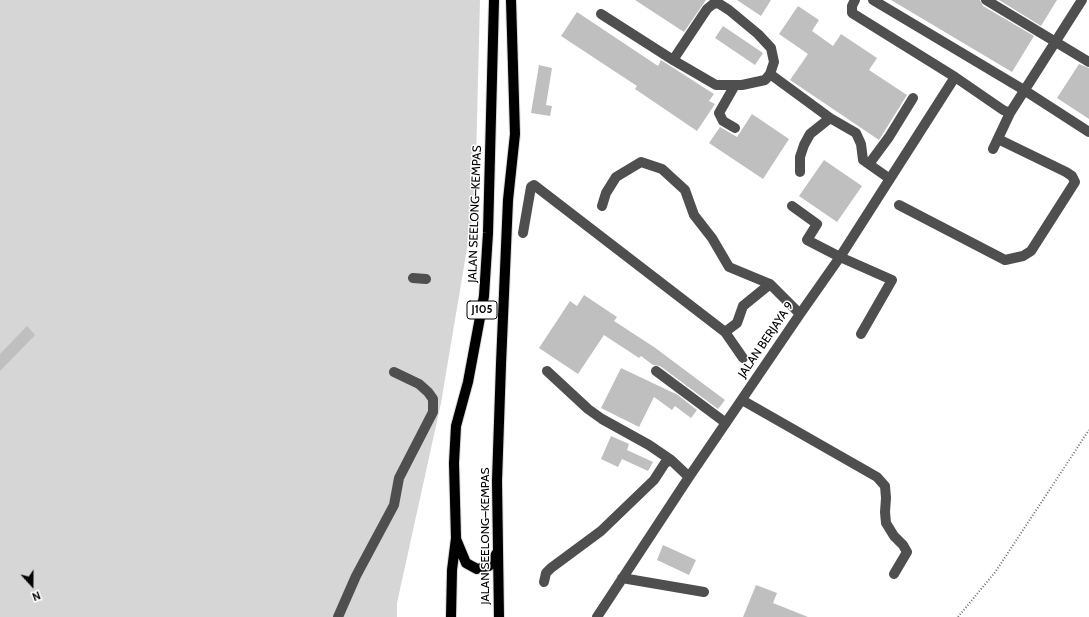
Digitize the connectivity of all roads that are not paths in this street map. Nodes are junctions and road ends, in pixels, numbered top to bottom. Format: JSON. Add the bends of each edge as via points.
{"nodes":[{"id":1,"x":494,"y":0,"type":"edge"},
{"id":2,"x":511,"y":0,"type":"edge"},
{"id":3,"x":855,"y":0,"type":"edge"},
{"id":4,"x":873,"y":0,"type":"edge"},
{"id":5,"x":986,"y":0,"type":"edge"},
{"id":6,"x":1082,"y":0,"type":"edge"},
{"id":7,"x":601,"y":14,"type":"dead end"},
{"id":8,"x":1056,"y":41,"type":"junction"},
{"id":9,"x":673,"y":60,"type":"junction"},
{"id":10,"x":1089,"y":62,"type":"edge"},
{"id":11,"x":770,"y":74,"type":"junction"},
{"id":12,"x":955,"y":77,"type":"junction"},
{"id":13,"x":735,"y":85,"type":"junction"},
{"id":14,"x":1024,"y":90,"type":"junction"},
{"id":15,"x":914,"y":98,"type":"dead end"},
{"id":16,"x":1010,"y":112,"type":"junction"},
{"id":17,"x":830,"y":118,"type":"junction"},
{"id":18,"x":736,"y":128,"type":"dead end"},
{"id":19,"x":1089,"y":132,"type":"edge"},
{"id":20,"x":998,"y":139,"type":"junction"},
{"id":21,"x":993,"y":149,"type":"dead end"},
{"id":22,"x":869,"y":164,"type":"junction"},
{"id":23,"x":800,"y":172,"type":"dead end"},
{"id":24,"x":890,"y":179,"type":"junction"},
{"id":25,"x":899,"y":205,"type":"dead end"},
{"id":26,"x":602,"y":206,"type":"dead end"},
{"id":27,"x":792,"y":206,"type":"dead end"},
{"id":28,"x":523,"y":233,"type":"dead end"},
{"id":29,"x":840,"y":257,"type":"junction"},
{"id":30,"x":413,"y":278,"type":"dead end"},
{"id":31,"x":426,"y":279,"type":"dead end"},
{"id":32,"x":770,"y":284,"type":"junction"},
{"id":33,"x":800,"y":314,"type":"junction"},
{"id":34,"x":725,"y":332,"type":"junction"},
{"id":35,"x":861,"y":334,"type":"dead end"},
{"id":36,"x":743,"y":358,"type":"dead end"},
{"id":37,"x":547,"y":371,"type":"dead end"},
{"id":38,"x":656,"y":371,"type":"dead end"},
{"id":39,"x":394,"y":372,"type":"dead end"},
{"id":40,"x":742,"y":400,"type":"junction"},
{"id":41,"x":726,"y":423,"type":"junction"},
{"id":42,"x":671,"y":460,"type":"junction"},
{"id":43,"x":689,"y":477,"type":"junction"},
{"id":44,"x":456,"y":538,"type":"junction"},
{"id":45,"x":498,"y":552,"type":"junction"},
{"id":46,"x":894,"y":574,"type":"dead end"},
{"id":47,"x":622,"y":578,"type":"junction"},
{"id":48,"x":544,"y":582,"type":"dead end"},
{"id":49,"x":704,"y":592,"type":"dead end"},
{"id":50,"x":338,"y":617,"type":"edge"},
{"id":51,"x":451,"y":617,"type":"edge"},
{"id":52,"x":499,"y":617,"type":"edge"},
{"id":53,"x":597,"y":617,"type":"edge"}],
"edges":[{"from":1,"to":44,"type":"main road","name":"JALAN SEELONG–KEMPAS","number":"J105","via":[[484,296],[468,382],[456,426]]},
{"from":2,"to":45,"type":"main road","name":"JALAN SEELONG–KEMPAS","number":"J105","via":[[515,134],[508,200],[501,364]]},
{"from":3,"to":12,"type":"street","via":[[852,13]]},
{"from":4,"to":14,"type":"street"},
{"from":5,"to":8,"type":"street"},
{"from":6,"to":8,"type":"street"},
{"from":7,"to":9,"type":"street"},
{"from":8,"to":10,"type":"street"},
{"from":8,"to":14,"type":"street"},
{"from":9,"to":11,"type":"street","via":[[707,9],[718,3],[758,34],[771,48],[774,62]]},
{"from":9,"to":13,"type":"street","via":[[716,84]]},
{"from":11,"to":13,"type":"street","via":[[765,80]]},
{"from":11,"to":17,"type":"street"},
{"from":12,"to":16,"type":"street","via":[[1003,110]]},
{"from":12,"to":24,"type":"street","name":"JALAN BERJAYA 9"},
{"from":13,"to":18,"type":"street","via":[[719,113],[723,121]]},
{"from":14,"to":16,"type":"street"},
{"from":14,"to":19,"type":"street"},
{"from":15,"to":22,"type":"street"},
{"from":16,"to":20,"type":"street"},
{"from":17,"to":22,"type":"street","via":[[856,134],[861,144],[863,160]]},
{"from":17,"to":23,"type":"street","via":[[810,134],[800,157]]},
{"from":20,"to":21,"type":"street"},
{"from":20,"to":25,"type":"street","via":[[1066,172],[1075,182],[1031,251],[1024,256],[1005,260]]},
{"from":22,"to":24,"type":"street"},
{"from":24,"to":29,"type":"street","name":"JALAN BERJAYA 9"},
{"from":26,"to":32,"type":"street","via":[[606,193],[616,177],[641,162],[662,168],[685,190],[694,216],[712,238],[729,267]]},
{"from":27,"to":29,"type":"street","via":[[817,224],[807,240]]},
{"from":28,"to":34,"type":"street","via":[[531,188],[534,185]]},
{"from":29,"to":33,"type":"street","name":"JALAN BERJAYA 9"},
{"from":29,"to":35,"type":"street","via":[[892,280]]},
{"from":30,"to":31,"type":"street"},
{"from":32,"to":33,"type":"street"},
{"from":32,"to":34,"type":"street","via":[[743,306],[737,323]]},
{"from":33,"to":40,"type":"street","name":"JALAN BERJAYA 9"},
{"from":34,"to":36,"type":"street"},
{"from":37,"to":42,"type":"street","via":[[597,416]]},
{"from":38,"to":41,"type":"street"},
{"from":39,"to":50,"type":"street","via":[[428,392],[433,399],[434,412],[399,478],[394,506],[356,576]]},
{"from":40,"to":41,"type":"street","name":"JALAN BERJAYA 9"},
{"from":40,"to":46,"type":"street","via":[[881,481],[885,486],[886,523],[907,552]]},
{"from":41,"to":43,"type":"street","name":"JALAN BERJAYA 9"},
{"from":42,"to":43,"type":"street"},
{"from":42,"to":48,"type":"street","via":[[665,463],[654,480],[601,532],[550,568]]},
{"from":43,"to":47,"type":"street","name":"JALAN BERJAYA 9"},
{"from":44,"to":45,"type":"main road","via":[[466,563],[477,569],[489,566]]},
{"from":44,"to":51,"type":"main road","name":"JALAN SEELONG–KEMPAS","number":"J105"},
{"from":45,"to":52,"type":"main road","name":"JALAN SEELONG–KEMPAS","number":"J105"},
{"from":47,"to":49,"type":"street"},
{"from":47,"to":53,"type":"street","name":"JALAN BERJAYA 9"}]}
